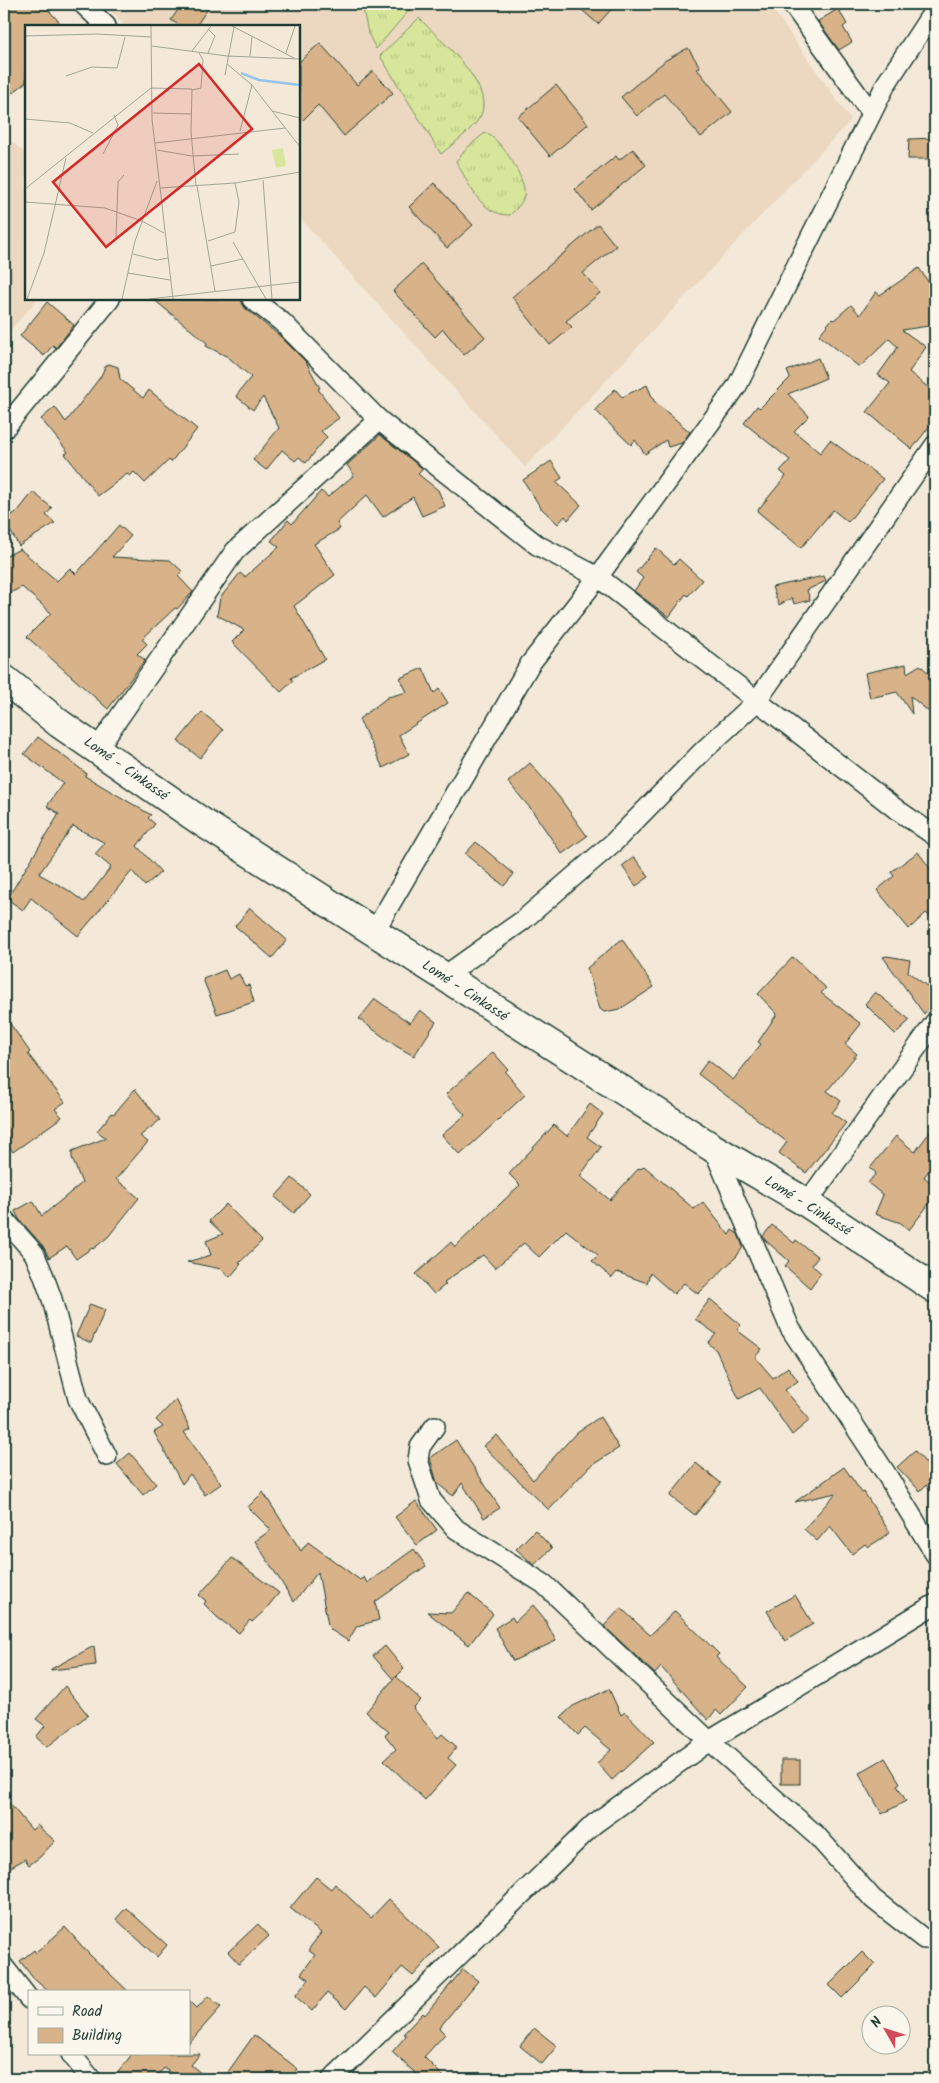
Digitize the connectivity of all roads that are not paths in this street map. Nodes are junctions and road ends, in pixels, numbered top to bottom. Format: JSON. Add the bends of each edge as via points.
{"nodes":[{"id":1,"x":84,"y":4,"type":"edge"},
{"id":2,"x":792,"y":4,"type":"edge"},
{"id":3,"x":935,"y":8,"type":"edge"},
{"id":4,"x":105,"y":25,"type":"edge"},
{"id":5,"x":871,"y":113,"type":"junction"},
{"id":6,"x":109,"y":300,"type":"edge"},
{"id":7,"x":253,"y":300,"type":"edge"},
{"id":8,"x":379,"y":420,"type":"junction"},
{"id":9,"x":4,"y":429,"type":"edge"},
{"id":10,"x":935,"y":445,"type":"edge"},
{"id":11,"x":598,"y":577,"type":"junction"},
{"id":12,"x":4,"y":679,"type":"edge"},
{"id":13,"x":756,"y":702,"type":"junction"},
{"id":14,"x":97,"y":749,"type":"junction"},
{"id":15,"x":935,"y":836,"type":"edge"},
{"id":16,"x":374,"y":932,"type":"junction"},
{"id":17,"x":443,"y":977,"type":"junction"},
{"id":18,"x":935,"y":1022,"type":"edge"},
{"id":19,"x":713,"y":1148,"type":"junction"},
{"id":20,"x":807,"y":1203,"type":"junction"},
{"id":21,"x":4,"y":1219,"type":"edge"},
{"id":22,"x":935,"y":1289,"type":"edge"},
{"id":23,"x":435,"y":1426,"type":"dead end"},
{"id":24,"x":107,"y":1456,"type":"dead end"},
{"id":25,"x":935,"y":1554,"type":"edge"},
{"id":26,"x":935,"y":1604,"type":"edge"},
{"id":27,"x":709,"y":1741,"type":"junction"},
{"id":28,"x":924,"y":1939,"type":"dead end"},
{"id":29,"x":4,"y":1967,"type":"edge"},
{"id":30,"x":28,"y":1998,"type":"edge"},
{"id":31,"x":74,"y":2056,"type":"edge"},
{"id":32,"x":91,"y":2079,"type":"edge"},
{"id":33,"x":332,"y":2079,"type":"edge"}],
"edges":[{"from":1,"to":4,"type":"street"},
{"from":2,"to":5,"type":"street"},
{"from":3,"to":5,"type":"street"},
{"from":5,"to":11,"type":"street","via":[[737,386]]},
{"from":6,"to":9,"type":"street"},
{"from":7,"to":8,"type":"street","via":[[282,322]]},
{"from":8,"to":11,"type":"street","via":[[537,545]]},
{"from":8,"to":14,"type":"street","via":[[235,551]]},
{"from":10,"to":13,"type":"street"},
{"from":11,"to":13,"type":"street"},
{"from":11,"to":16,"type":"street","via":[[530,664]]},
{"from":12,"to":14,"type":"highway","name":"Lomé - Cinkassé"},
{"from":13,"to":15,"type":"street"},
{"from":13,"to":17,"type":"street","via":[[614,842],[522,921]]},
{"from":14,"to":16,"type":"highway","name":"Lomé - Cinkassé","via":[[202,822]]},
{"from":16,"to":17,"type":"highway","name":"Lomé - Cinkassé"},
{"from":17,"to":19,"type":"highway","name":"Lomé - Cinkassé"},
{"from":18,"to":20,"type":"street"},
{"from":19,"to":20,"type":"highway","name":"Lomé - Cinkassé"},
{"from":19,"to":25,"type":"street","via":[[790,1328]]},
{"from":20,"to":22,"type":"highway","name":"Lomé - Cinkassé"},
{"from":21,"to":24,"type":"street","via":[[34,1253],[52,1299],[78,1399]]},
{"from":23,"to":27,"type":"street","via":[[420,1447],[418,1460],[431,1500],[456,1528],[544,1584]]},
{"from":26,"to":27,"type":"street"},
{"from":27,"to":28,"type":"street","via":[[817,1836],[874,1899]]},
{"from":27,"to":33,"type":"street","via":[[594,1824]]},
{"from":29,"to":30,"type":"street"},
{"from":31,"to":32,"type":"street"}]}
